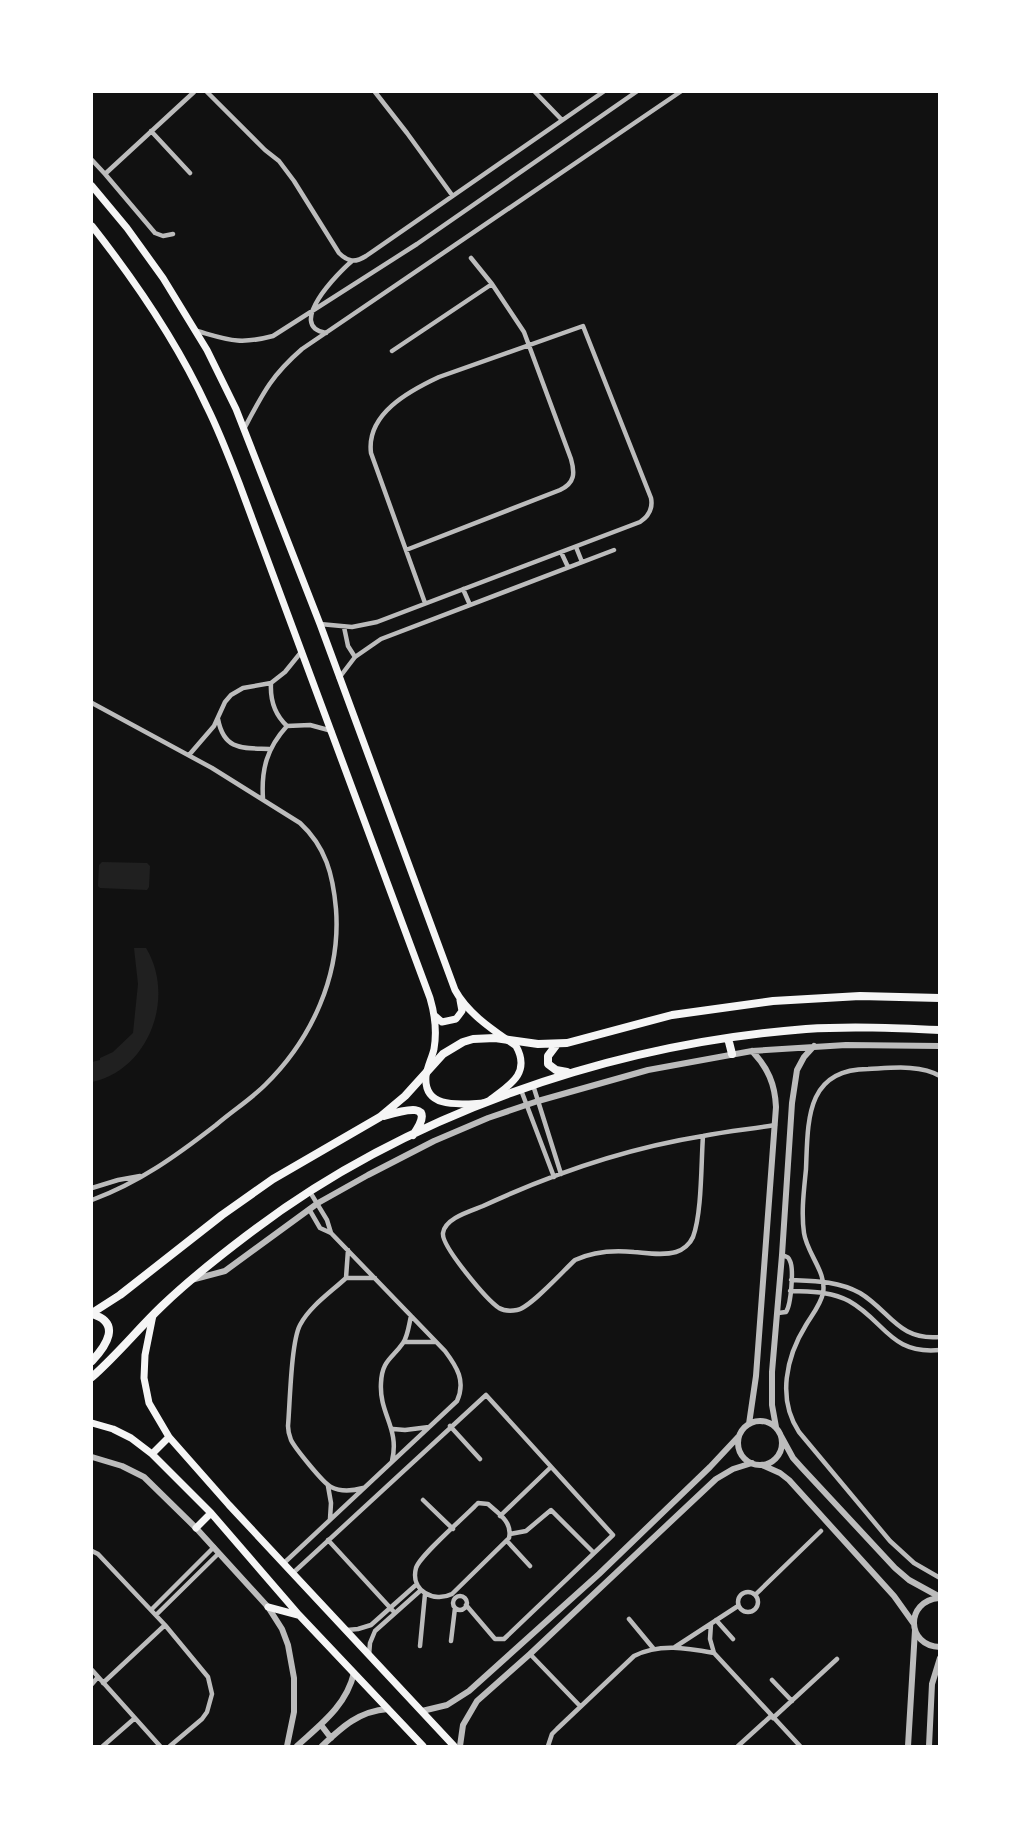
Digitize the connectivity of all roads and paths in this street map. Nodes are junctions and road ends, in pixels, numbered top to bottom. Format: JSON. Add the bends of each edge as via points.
{"nodes":[{"id":1,"x":194,"y":92,"type":"edge"},
{"id":2,"x":207,"y":92,"type":"edge"},
{"id":3,"x":375,"y":92,"type":"edge"},
{"id":4,"x":535,"y":92,"type":"edge"},
{"id":5,"x":603,"y":92,"type":"edge"},
{"id":6,"x":636,"y":92,"type":"edge"},
{"id":7,"x":680,"y":92,"type":"edge"},
{"id":8,"x":562,"y":120,"type":"junction"},
{"id":9,"x":151,"y":131,"type":"junction"},
{"id":10,"x":92,"y":160,"type":"edge"},
{"id":11,"x":190,"y":173,"type":"dead end"},
{"id":12,"x":105,"y":174,"type":"junction"},
{"id":13,"x":92,"y":186,"type":"edge"},
{"id":14,"x":452,"y":195,"type":"junction"},
{"id":15,"x":92,"y":226,"type":"edge"},
{"id":16,"x":173,"y":234,"type":"dead end"},
{"id":17,"x":471,"y":258,"type":"dead end"},
{"id":18,"x":352,"y":261,"type":"junction"},
{"id":19,"x":492,"y":284,"type":"junction"},
{"id":20,"x":313,"y":311,"type":"junction"},
{"id":21,"x":196,"y":331,"type":"junction"},
{"id":22,"x":326,"y":333,"type":"junction"},
{"id":23,"x":529,"y":345,"type":"junction"},
{"id":24,"x":392,"y":351,"type":"dead end"},
{"id":25,"x":244,"y":429,"type":"junction"},
{"id":26,"x":576,"y":547,"type":"junction"},
{"id":27,"x":406,"y":550,"type":"junction"},
{"id":28,"x":614,"y":550,"type":"dead end"},
{"id":29,"x":561,"y":552,"type":"junction"},
{"id":30,"x":582,"y":562,"type":"junction"},
{"id":31,"x":568,"y":567,"type":"junction"},
{"id":32,"x":463,"y":589,"type":"junction"},
{"id":33,"x":425,"y":603,"type":"junction"},
{"id":34,"x":470,"y":605,"type":"junction"},
{"id":35,"x":320,"y":624,"type":"junction"},
{"id":36,"x":344,"y":627,"type":"junction"},
{"id":37,"x":302,"y":651,"type":"junction"},
{"id":38,"x":355,"y":657,"type":"junction"},
{"id":39,"x":339,"y":678,"type":"junction"},
{"id":40,"x":270,"y":683,"type":"junction"},
{"id":41,"x":92,"y":703,"type":"edge"},
{"id":42,"x":218,"y":719,"type":"junction"},
{"id":43,"x":287,"y":726,"type":"junction"},
{"id":44,"x":332,"y":731,"type":"junction"},
{"id":45,"x":269,"y":749,"type":"junction"},
{"id":46,"x":189,"y":755,"type":"junction"},
{"id":47,"x":263,"y":799,"type":"junction"},
{"id":48,"x":939,"y":998,"type":"edge"},
{"id":49,"x":460,"y":1000,"type":"junction"},
{"id":50,"x":435,"y":1016,"type":"junction"},
{"id":51,"x":939,"y":1030,"type":"edge"},
{"id":52,"x":728,"y":1038,"type":"junction"},
{"id":53,"x":506,"y":1040,"type":"junction"},
{"id":54,"x":557,"y":1044,"type":"junction"},
{"id":55,"x":814,"y":1046,"type":"junction"},
{"id":56,"x":939,"y":1046,"type":"edge"},
{"id":57,"x":752,"y":1051,"type":"junction"},
{"id":58,"x":732,"y":1054,"type":"junction"},
{"id":59,"x":427,"y":1070,"type":"junction"},
{"id":60,"x":570,"y":1072,"type":"junction"},
{"id":61,"x":939,"y":1076,"type":"edge"},
{"id":62,"x":533,"y":1085,"type":"junction"},
{"id":63,"x":521,"y":1089,"type":"junction"},
{"id":64,"x":537,"y":1101,"type":"junction"},
{"id":65,"x":486,"y":1102,"type":"junction"},
{"id":66,"x":527,"y":1105,"type":"junction"},
{"id":67,"x":380,"y":1117,"type":"junction"},
{"id":68,"x":543,"y":1120,"type":"junction"},
{"id":69,"x":534,"y":1124,"type":"junction"},
{"id":70,"x":775,"y":1125,"type":"junction"},
{"id":71,"x":412,"y":1136,"type":"junction"},
{"id":72,"x":702,"y":1136,"type":"junction"},
{"id":73,"x":561,"y":1174,"type":"junction"},
{"id":74,"x":146,"y":1175,"type":"junction"},
{"id":75,"x":554,"y":1177,"type":"junction"},
{"id":76,"x":92,"y":1188,"type":"edge"},
{"id":77,"x":310,"y":1192,"type":"junction"},
{"id":78,"x":92,"y":1200,"type":"edge"},
{"id":79,"x":318,"y":1203,"type":"junction"},
{"id":80,"x":309,"y":1209,"type":"junction"},
{"id":81,"x":332,"y":1233,"type":"junction"},
{"id":82,"x":348,"y":1250,"type":"junction"},
{"id":83,"x":782,"y":1254,"type":"junction"},
{"id":84,"x":346,"y":1278,"type":"junction"},
{"id":85,"x":375,"y":1278,"type":"junction"},
{"id":86,"x":191,"y":1280,"type":"junction"},
{"id":87,"x":791,"y":1280,"type":"junction"},
{"id":88,"x":823,"y":1282,"type":"junction"},
{"id":89,"x":790,"y":1291,"type":"junction"},
{"id":90,"x":823,"y":1292,"type":"junction"},
{"id":91,"x":92,"y":1313,"type":"edge"},
{"id":92,"x":778,"y":1313,"type":"junction"},
{"id":93,"x":153,"y":1314,"type":"junction"},
{"id":94,"x":411,"y":1316,"type":"junction"},
{"id":95,"x":939,"y":1337,"type":"edge"},
{"id":96,"x":404,"y":1342,"type":"junction"},
{"id":97,"x":436,"y":1342,"type":"junction"},
{"id":98,"x":939,"y":1350,"type":"edge"},
{"id":99,"x":92,"y":1361,"type":"edge"},
{"id":100,"x":92,"y":1377,"type":"edge"},
{"id":101,"x":92,"y":1423,"type":"edge"},
{"id":102,"x":749,"y":1424,"type":"junction"},
{"id":103,"x":430,"y":1426,"type":"junction"},
{"id":104,"x":450,"y":1426,"type":"junction"},
{"id":105,"x":776,"y":1428,"type":"junction"},
{"id":106,"x":393,"y":1429,"type":"junction"},
{"id":107,"x":739,"y":1436,"type":"junction"},
{"id":108,"x":781,"y":1436,"type":"junction"},
{"id":109,"x":169,"y":1437,"type":"junction"},
{"id":110,"x":152,"y":1454,"type":"junction"},
{"id":111,"x":92,"y":1457,"type":"edge"},
{"id":112,"x":480,"y":1458,"type":"dead end"},
{"id":113,"x":392,"y":1462,"type":"junction"},
{"id":114,"x":752,"y":1463,"type":"junction"},
{"id":115,"x":762,"y":1465,"type":"junction"},
{"id":116,"x":551,"y":1467,"type":"junction"},
{"id":117,"x":328,"y":1486,"type":"junction"},
{"id":118,"x":364,"y":1488,"type":"junction"},
{"id":119,"x":423,"y":1500,"type":"dead end"},
{"id":120,"x":211,"y":1513,"type":"junction"},
{"id":121,"x":500,"y":1516,"type":"junction"},
{"id":122,"x":330,"y":1520,"type":"junction"},
{"id":123,"x":196,"y":1528,"type":"junction"},
{"id":124,"x":453,"y":1529,"type":"junction"},
{"id":125,"x":821,"y":1530,"type":"dead end"},
{"id":126,"x":510,"y":1534,"type":"junction"},
{"id":127,"x":328,"y":1540,"type":"junction"},
{"id":128,"x":507,"y":1541,"type":"junction"},
{"id":129,"x":216,"y":1550,"type":"junction"},
{"id":130,"x":92,"y":1551,"type":"edge"},
{"id":131,"x":594,"y":1553,"type":"junction"},
{"id":132,"x":284,"y":1563,"type":"junction"},
{"id":133,"x":530,"y":1566,"type":"dead end"},
{"id":134,"x":293,"y":1573,"type":"junction"},
{"id":135,"x":939,"y":1578,"type":"edge"},
{"id":136,"x":417,"y":1584,"type":"junction"},
{"id":137,"x":423,"y":1592,"type":"junction"},
{"id":138,"x":755,"y":1595,"type":"junction"},
{"id":139,"x":453,"y":1596,"type":"junction"},
{"id":140,"x":939,"y":1598,"type":"edge"},
{"id":141,"x":466,"y":1605,"type":"junction"},
{"id":142,"x":738,"y":1606,"type":"junction"},
{"id":143,"x":268,"y":1607,"type":"junction"},
{"id":144,"x":390,"y":1608,"type":"junction"},
{"id":145,"x":455,"y":1608,"type":"junction"},
{"id":146,"x":151,"y":1610,"type":"junction"},
{"id":147,"x":395,"y":1613,"type":"junction"},
{"id":148,"x":156,"y":1615,"type":"junction"},
{"id":149,"x":299,"y":1615,"type":"junction"},
{"id":150,"x":629,"y":1619,"type":"dead end"},
{"id":151,"x":714,"y":1622,"type":"junction"},
{"id":152,"x":165,"y":1625,"type":"junction"},
{"id":153,"x":914,"y":1627,"type":"junction"},
{"id":154,"x":347,"y":1630,"type":"junction"},
{"id":155,"x":733,"y":1639,"type":"dead end"},
{"id":156,"x":451,"y":1641,"type":"dead end"},
{"id":157,"x":420,"y":1646,"type":"dead end"},
{"id":158,"x":939,"y":1647,"type":"edge"},
{"id":159,"x":653,"y":1648,"type":"junction"},
{"id":160,"x":674,"y":1648,"type":"junction"},
{"id":161,"x":714,"y":1653,"type":"junction"},
{"id":162,"x":369,"y":1654,"type":"junction"},
{"id":163,"x":530,"y":1654,"type":"junction"},
{"id":164,"x":939,"y":1658,"type":"edge"},
{"id":165,"x":837,"y":1659,"type":"dead end"},
{"id":166,"x":92,"y":1670,"type":"edge"},
{"id":167,"x":354,"y":1673,"type":"junction"},
{"id":168,"x":98,"y":1677,"type":"junction"},
{"id":169,"x":772,"y":1680,"type":"dead end"},
{"id":170,"x":104,"y":1683,"type":"junction"},
{"id":171,"x":92,"y":1684,"type":"edge"},
{"id":172,"x":792,"y":1701,"type":"junction"},
{"id":173,"x":580,"y":1706,"type":"junction"},
{"id":174,"x":388,"y":1709,"type":"junction"},
{"id":175,"x":422,"y":1711,"type":"junction"},
{"id":176,"x":772,"y":1717,"type":"junction"},
{"id":177,"x":135,"y":1718,"type":"junction"},
{"id":178,"x":321,"y":1725,"type":"junction"},
{"id":179,"x":331,"y":1738,"type":"junction"},
{"id":180,"x":103,"y":1746,"type":"edge"},
{"id":181,"x":160,"y":1746,"type":"edge"},
{"id":182,"x":170,"y":1746,"type":"edge"},
{"id":183,"x":287,"y":1746,"type":"edge"},
{"id":184,"x":297,"y":1746,"type":"edge"},
{"id":185,"x":322,"y":1746,"type":"edge"},
{"id":186,"x":423,"y":1746,"type":"edge"},
{"id":187,"x":454,"y":1746,"type":"edge"},
{"id":188,"x":460,"y":1746,"type":"edge"},
{"id":189,"x":548,"y":1746,"type":"edge"},
{"id":190,"x":738,"y":1746,"type":"edge"},
{"id":191,"x":800,"y":1746,"type":"edge"},
{"id":192,"x":908,"y":1746,"type":"edge"},
{"id":193,"x":929,"y":1746,"type":"edge"}],
"edges":[{"from":1,"to":9,"type":"street"},
{"from":2,"to":18,"type":"street","via":[[279,161],[339,253]]},
{"from":3,"to":14,"type":"street"},
{"from":4,"to":8,"type":"street"},
{"from":5,"to":8,"type":"street"},
{"from":6,"to":20,"type":"street"},
{"from":7,"to":22,"type":"street"},
{"from":8,"to":14,"type":"street"},
{"from":9,"to":11,"type":"street"},
{"from":9,"to":12,"type":"street"},
{"from":10,"to":12,"type":"street"},
{"from":12,"to":16,"type":"street","via":[[155,233]]},
{"from":13,"to":21,"type":"main road","via":[[145,252]]},
{"from":14,"to":18,"type":"street","via":[[366,256]]},
{"from":15,"to":37,"type":"main road","via":[[156,316],[207,406]]},
{"from":17,"to":19,"type":"street"},
{"from":18,"to":20,"type":"street","via":[[328,285]]},
{"from":19,"to":23,"type":"street"},
{"from":19,"to":24,"type":"street"},
{"from":20,"to":21,"type":"street","via":[[273,336],[255,341],[239,342]]},
{"from":20,"to":22,"type":"street","via":[[313,326]]},
{"from":21,"to":25,"type":"main road"},
{"from":22,"to":25,"type":"street","via":[[302,350],[267,385]]},
{"from":23,"to":26,"type":"street","via":[[583,326],[651,498],[652,507],[644,519]]},
{"from":23,"to":27,"type":"street","via":[[421,385],[379,419],[373,429],[371,453]]},
{"from":23,"to":27,"type":"street","via":[[571,459],[573,479],[560,490]]},
{"from":25,"to":35,"type":"main road"},
{"from":26,"to":29,"type":"street"},
{"from":26,"to":30,"type":"street"},
{"from":27,"to":33,"type":"street"},
{"from":28,"to":30,"type":"street"},
{"from":29,"to":31,"type":"street"},
{"from":29,"to":32,"type":"street"},
{"from":30,"to":31,"type":"street"},
{"from":31,"to":34,"type":"street"},
{"from":32,"to":33,"type":"street"},
{"from":32,"to":34,"type":"street"},
{"from":33,"to":36,"type":"street","via":[[369,624]]},
{"from":34,"to":38,"type":"street","via":[[381,639]]},
{"from":35,"to":36,"type":"street"},
{"from":35,"to":39,"type":"main road"},
{"from":36,"to":38,"type":"street"},
{"from":37,"to":40,"type":"street"},
{"from":37,"to":44,"type":"main road"},
{"from":38,"to":39,"type":"street"},
{"from":39,"to":49,"type":"main road"},
{"from":40,"to":42,"type":"street","via":[[243,688],[231,695]]},
{"from":40,"to":43,"type":"street","via":[[274,710]]},
{"from":41,"to":46,"type":"street"},
{"from":42,"to":45,"type":"street","via":[[231,744],[242,749]]},
{"from":42,"to":46,"type":"street"},
{"from":43,"to":44,"type":"street","via":[[310,725]]},
{"from":43,"to":45,"type":"street"},
{"from":44,"to":50,"type":"main road"},
{"from":45,"to":47,"type":"street","via":[[263,767]]},
{"from":46,"to":47,"type":"street"},
{"from":47,"to":74,"type":"street","via":[[310,832],[330,868],[336,931],[326,991],[297,1049],[275,1075],[187,1148]]},
{"from":48,"to":54,"type":"main road","via":[[832,997],[750,1004],[672,1015]]},
{"from":49,"to":50,"type":"main road","via":[[462,1011],[456,1019],[442,1022]]},
{"from":49,"to":53,"type":"main road"},
{"from":50,"to":59,"type":"main road","via":[[434,1049]]},
{"from":51,"to":52,"type":"main road","via":[[830,1028]]},
{"from":52,"to":58,"type":"main road"},
{"from":52,"to":60,"type":"main road"},
{"from":53,"to":54,"type":"main road"},
{"from":53,"to":59,"type":"main road","via":[[484,1038],[463,1042]]},
{"from":53,"to":65,"type":"main road","via":[[519,1052],[520,1072]]},
{"from":54,"to":60,"type":"main road","via":[[548,1056],[548,1064]]},
{"from":55,"to":56,"type":"street"},
{"from":55,"to":57,"type":"street"},
{"from":55,"to":83,"type":"street","via":[[799,1065],[795,1078]]},
{"from":57,"to":58,"type":"street"},
{"from":57,"to":70,"type":"street","via":[[772,1081]]},
{"from":58,"to":64,"type":"street","via":[[616,1077]]},
{"from":59,"to":65,"type":"main road","via":[[426,1083],[438,1100],[451,1104]]},
{"from":59,"to":67,"type":"main road"},
{"from":60,"to":62,"type":"main road"},
{"from":61,"to":88,"type":"street","via":[[911,1068],[852,1069],[832,1079],[814,1098],[808,1119],[803,1218],[806,1243]]},
{"from":62,"to":63,"type":"main road"},
{"from":62,"to":64,"type":"street"},
{"from":63,"to":65,"type":"main road"},
{"from":63,"to":66,"type":"street"},
{"from":64,"to":66,"type":"street"},
{"from":64,"to":68,"type":"street"},
{"from":65,"to":71,"type":"main road"},
{"from":66,"to":69,"type":"street"},
{"from":66,"to":79,"type":"street","via":[[434,1141]]},
{"from":67,"to":71,"type":"main road","via":[[416,1110],[421,1122]]},
{"from":67,"to":91,"type":"main road","via":[[273,1179]]},
{"from":68,"to":69,"type":"street"},
{"from":68,"to":73,"type":"street"},
{"from":69,"to":75,"type":"street"},
{"from":70,"to":72,"type":"street"},
{"from":70,"to":102,"type":"street"},
{"from":71,"to":77,"type":"main road"},
{"from":72,"to":73,"type":"street"},
{"from":72,"to":75,"type":"street","via":[[697,1218],[686,1247],[669,1253],[625,1251],[586,1255],[522,1308],[503,1310],[452,1254],[443,1232],[453,1219]]},
{"from":73,"to":75,"type":"street"},
{"from":74,"to":76,"type":"street"},
{"from":74,"to":78,"type":"street"},
{"from":77,"to":79,"type":"street"},
{"from":77,"to":86,"type":"main road","via":[[249,1233]]},
{"from":79,"to":80,"type":"street"},
{"from":79,"to":81,"type":"street"},
{"from":80,"to":81,"type":"street","via":[[320,1228]]},
{"from":80,"to":86,"type":"street","via":[[225,1271]]},
{"from":81,"to":82,"type":"street"},
{"from":82,"to":84,"type":"street"},
{"from":82,"to":85,"type":"street"},
{"from":83,"to":87,"type":"street","via":[[791,1263]]},
{"from":83,"to":92,"type":"street"},
{"from":84,"to":85,"type":"street"},
{"from":84,"to":117,"type":"street","via":[[307,1315],[295,1342],[290,1436]]},
{"from":85,"to":94,"type":"street"},
{"from":86,"to":93,"type":"main road"},
{"from":87,"to":88,"type":"street"},
{"from":87,"to":89,"type":"street"},
{"from":88,"to":90,"type":"street"},
{"from":88,"to":95,"type":"street","via":[[860,1293],[905,1331],[927,1338]]},
{"from":89,"to":90,"type":"street"},
{"from":89,"to":92,"type":"street","via":[[788,1309]]},
{"from":90,"to":98,"type":"street","via":[[855,1305],[900,1344]]},
{"from":90,"to":135,"type":"street","via":[[789,1362],[787,1403],[793,1424],[890,1541],[914,1563]]},
{"from":91,"to":99,"type":"main road","via":[[104,1320],[109,1335]]},
{"from":92,"to":105,"type":"street","via":[[772,1372]]},
{"from":93,"to":100,"type":"main road"},
{"from":93,"to":109,"type":"main road","via":[[144,1378],[150,1403]]},
{"from":94,"to":96,"type":"street"},
{"from":94,"to":97,"type":"street"},
{"from":96,"to":97,"type":"street"},
{"from":96,"to":106,"type":"street","via":[[386,1363],[381,1381],[383,1403]]},
{"from":97,"to":103,"type":"street","via":[[457,1367],[462,1384],[457,1401]]},
{"from":101,"to":110,"type":"main road","via":[[131,1438]]},
{"from":102,"to":105,"type":"street","via":[[763,1421]]},
{"from":102,"to":107,"type":"street"},
{"from":103,"to":106,"type":"street"},
{"from":103,"to":113,"type":"street"},
{"from":104,"to":112,"type":"street"},
{"from":104,"to":116,"type":"street","via":[[486,1395]]},
{"from":104,"to":127,"type":"street"},
{"from":105,"to":108,"type":"street"},
{"from":106,"to":113,"type":"street"},
{"from":107,"to":114,"type":"street","via":[[740,1452]]},
{"from":107,"to":175,"type":"street","via":[[599,1574],[469,1691],[447,1705]]},
{"from":108,"to":115,"type":"street","via":[[777,1457]]},
{"from":108,"to":140,"type":"street","via":[[793,1458],[895,1568]]},
{"from":109,"to":110,"type":"main road"},
{"from":109,"to":132,"type":"main road"},
{"from":110,"to":120,"type":"main road"},
{"from":111,"to":123,"type":"street","via":[[144,1477]]},
{"from":113,"to":118,"type":"street"},
{"from":114,"to":115,"type":"street"},
{"from":114,"to":163,"type":"street","via":[[716,1479]]},
{"from":115,"to":153,"type":"street","via":[[789,1480],[894,1596]]},
{"from":116,"to":121,"type":"street"},
{"from":116,"to":131,"type":"street","via":[[613,1535]]},
{"from":117,"to":118,"type":"street","via":[[352,1491]]},
{"from":117,"to":122,"type":"street"},
{"from":118,"to":122,"type":"street"},
{"from":119,"to":124,"type":"street"},
{"from":120,"to":123,"type":"main road"},
{"from":120,"to":149,"type":"main road"},
{"from":121,"to":124,"type":"street","via":[[488,1504],[478,1503]]},
{"from":121,"to":126,"type":"street","via":[[510,1526]]},
{"from":122,"to":132,"type":"street"},
{"from":123,"to":129,"type":"street"},
{"from":124,"to":136,"type":"street","via":[[419,1562]]},
{"from":125,"to":138,"type":"street"},
{"from":126,"to":128,"type":"street"},
{"from":126,"to":131,"type":"street","via":[[526,1531],[551,1510]]},
{"from":127,"to":134,"type":"street"},
{"from":127,"to":144,"type":"street"},
{"from":128,"to":133,"type":"street"},
{"from":128,"to":139,"type":"street"},
{"from":129,"to":143,"type":"street"},
{"from":129,"to":146,"type":"street"},
{"from":129,"to":148,"type":"street"},
{"from":130,"to":146,"type":"street"},
{"from":131,"to":141,"type":"street","via":[[504,1639],[495,1639]]},
{"from":132,"to":134,"type":"main road"},
{"from":134,"to":154,"type":"main road"},
{"from":136,"to":137,"type":"street"},
{"from":136,"to":144,"type":"street"},
{"from":137,"to":139,"type":"street","via":[[441,1598]]},
{"from":137,"to":147,"type":"street"},
{"from":137,"to":157,"type":"street"},
{"from":138,"to":142,"type":"street","via":[[742,1593]]},
{"from":138,"to":142,"type":"street","via":[[755,1610],[745,1612]]},
{"from":139,"to":141,"type":"street","via":[[464,1598]]},
{"from":139,"to":145,"type":"street"},
{"from":140,"to":153,"type":"street","via":[[919,1607]]},
{"from":141,"to":145,"type":"street"},
{"from":142,"to":151,"type":"street"},
{"from":143,"to":149,"type":"main road"},
{"from":143,"to":183,"type":"street","via":[[282,1629],[292,1661],[294,1712]]},
{"from":144,"to":147,"type":"street"},
{"from":144,"to":154,"type":"street","via":[[370,1625]]},
{"from":145,"to":156,"type":"street"},
{"from":146,"to":148,"type":"street"},
{"from":147,"to":162,"type":"street","via":[[375,1631]]},
{"from":148,"to":152,"type":"street"},
{"from":149,"to":167,"type":"main road"},
{"from":150,"to":159,"type":"street"},
{"from":151,"to":155,"type":"street"},
{"from":151,"to":160,"type":"street"},
{"from":151,"to":161,"type":"street","via":[[710,1639]]},
{"from":152,"to":170,"type":"street"},
{"from":152,"to":182,"type":"street","via":[[208,1677],[212,1694],[202,1719]]},
{"from":153,"to":158,"type":"street","via":[[926,1644]]},
{"from":153,"to":192,"type":"street"},
{"from":154,"to":162,"type":"main road"},
{"from":159,"to":160,"type":"street"},
{"from":159,"to":173,"type":"street","via":[[624,1663]]},
{"from":160,"to":161,"type":"street"},
{"from":161,"to":176,"type":"street"},
{"from":162,"to":175,"type":"main road"},
{"from":163,"to":173,"type":"street"},
{"from":163,"to":188,"type":"street","via":[[477,1701],[463,1725]]},
{"from":164,"to":193,"type":"street","via":[[932,1684]]},
{"from":165,"to":172,"type":"street"},
{"from":166,"to":168,"type":"street"},
{"from":167,"to":174,"type":"main road"},
{"from":167,"to":178,"type":"street","via":[[341,1705]]},
{"from":168,"to":170,"type":"street"},
{"from":168,"to":171,"type":"street"},
{"from":169,"to":172,"type":"street"},
{"from":170,"to":177,"type":"street"},
{"from":172,"to":176,"type":"street"},
{"from":173,"to":189,"type":"street","via":[[552,1734]]},
{"from":174,"to":179,"type":"street","via":[[362,1714]]},
{"from":174,"to":186,"type":"main road"},
{"from":175,"to":187,"type":"main road"},
{"from":176,"to":190,"type":"street"},
{"from":176,"to":191,"type":"street"},
{"from":177,"to":180,"type":"street"},
{"from":177,"to":181,"type":"street"},
{"from":178,"to":179,"type":"street"},
{"from":178,"to":184,"type":"street"},
{"from":179,"to":185,"type":"street"}]}
